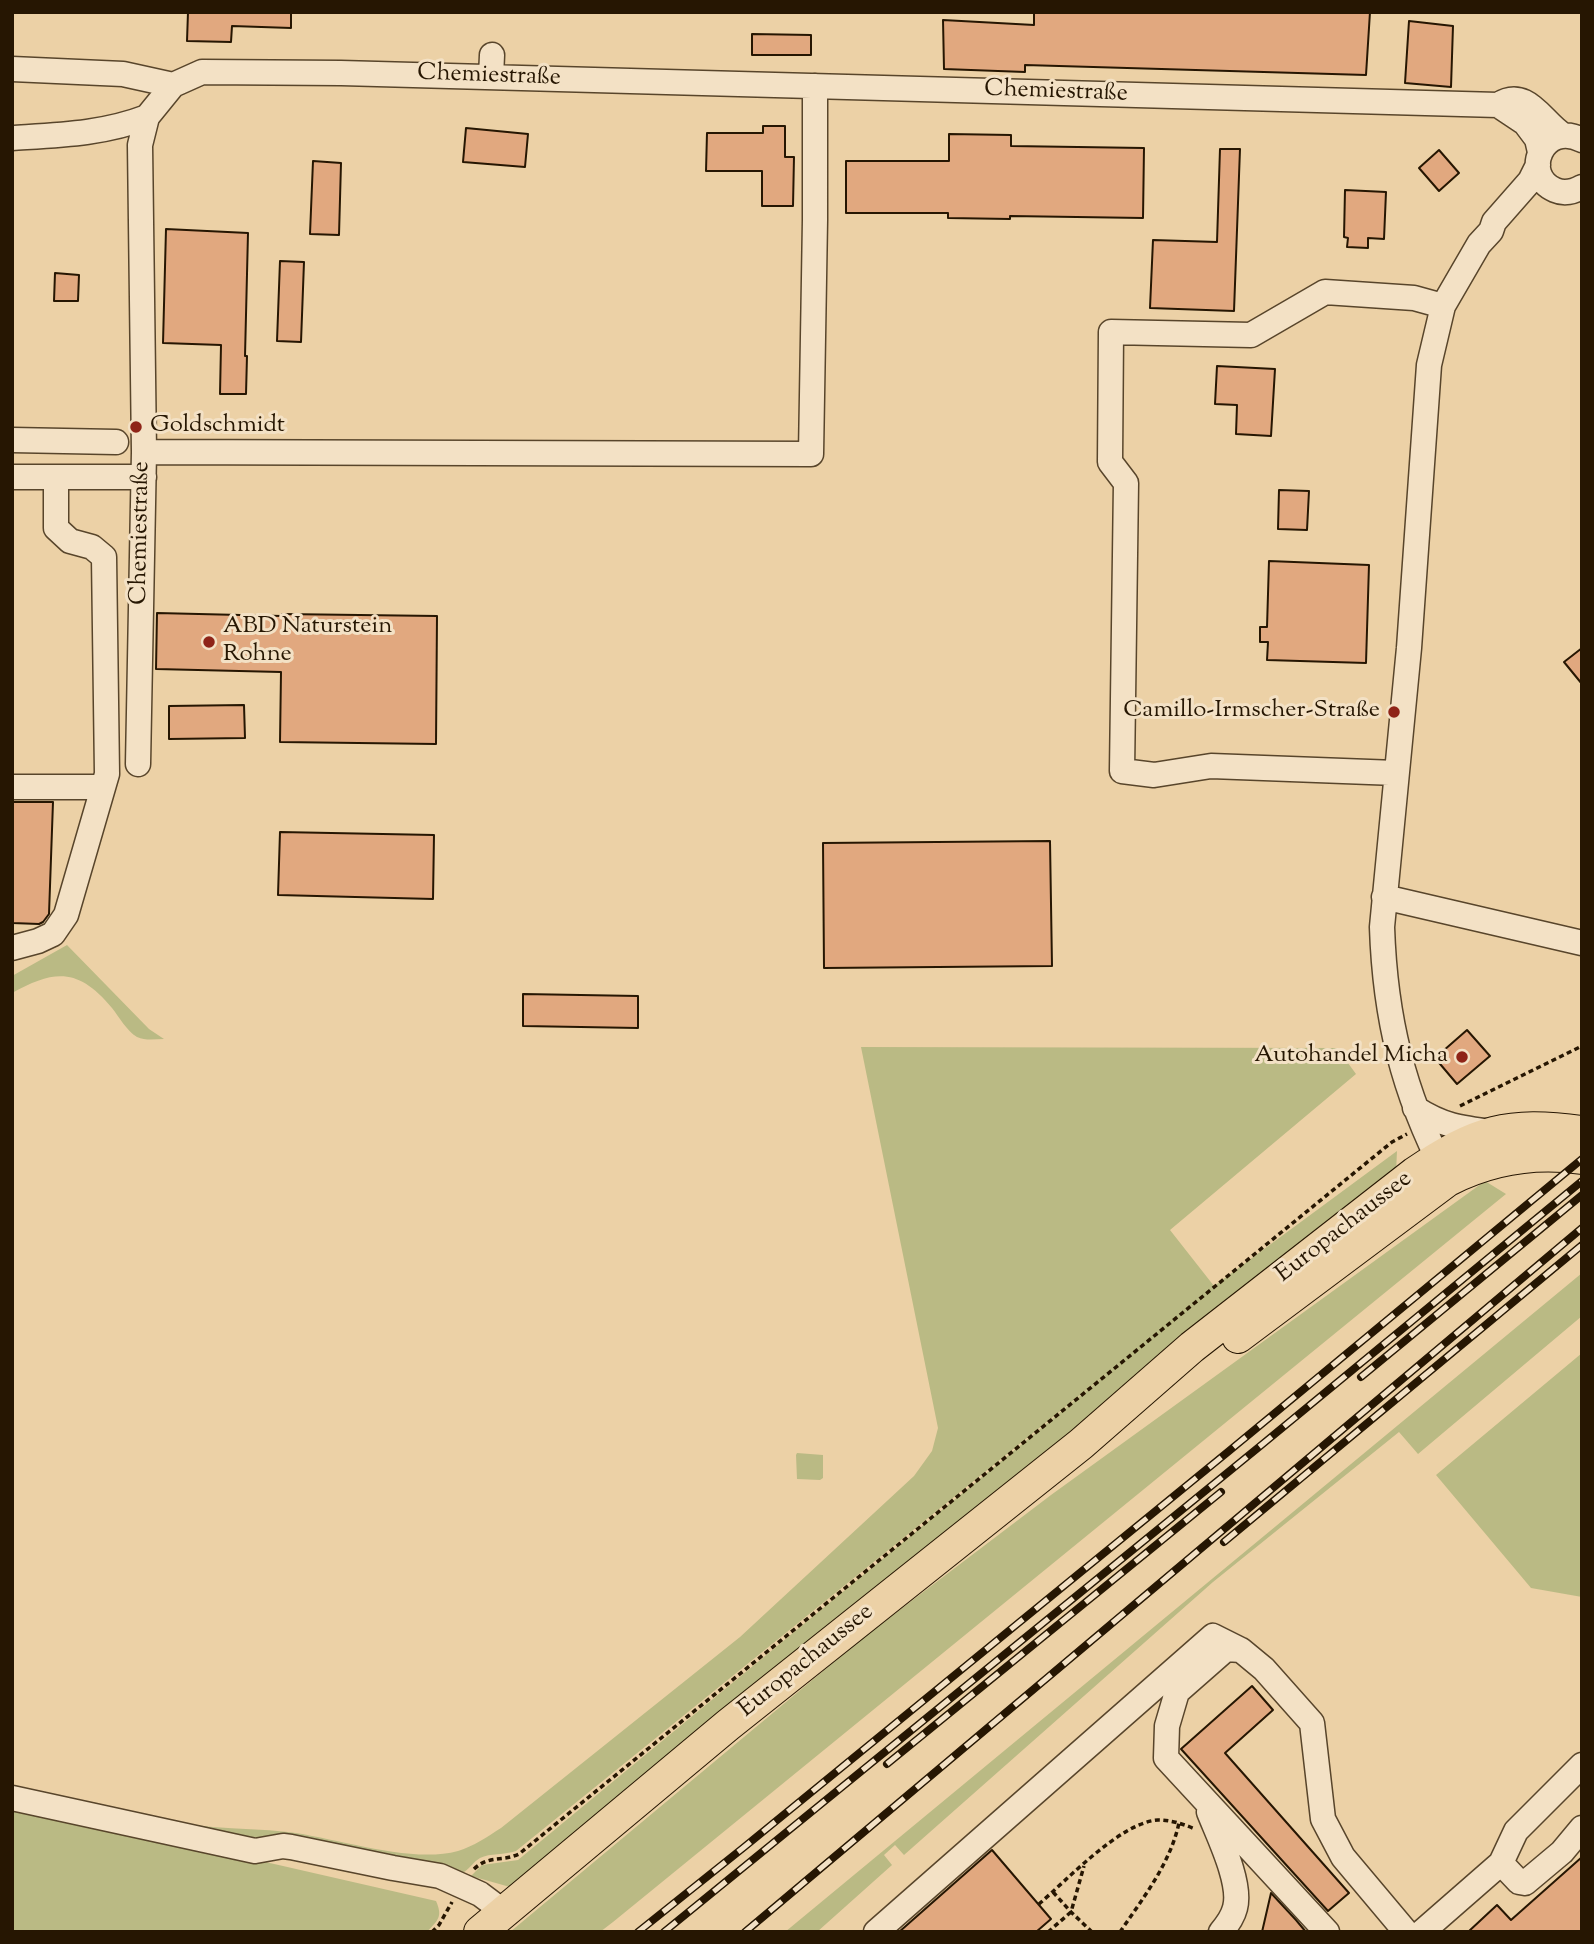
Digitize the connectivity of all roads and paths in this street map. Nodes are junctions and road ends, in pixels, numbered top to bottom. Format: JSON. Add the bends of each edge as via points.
{"nodes":[{"id":1,"x":12,"y":69,"type":"edge"},
{"id":2,"x":173,"y":85,"type":"junction"},
{"id":3,"x":815,"y":86,"type":"junction"},
{"id":4,"x":1498,"y":105,"type":"junction"},
{"id":5,"x":147,"y":117,"type":"junction"},
{"id":6,"x":12,"y":138,"type":"edge"},
{"id":7,"x":1577,"y":138,"type":"edge"},
{"id":8,"x":1539,"y":158,"type":"junction"},
{"id":9,"x":1571,"y":190,"type":"edge"},
{"id":10,"x":1491,"y":231,"type":"junction"},
{"id":11,"x":1443,"y":306,"type":"junction"},
{"id":12,"x":12,"y":440,"type":"edge"},
{"id":13,"x":116,"y":442,"type":"dead end"},
{"id":14,"x":144,"y":452,"type":"junction"},
{"id":15,"x":12,"y":477,"type":"edge"},
{"id":16,"x":56,"y":477,"type":"junction"},
{"id":17,"x":144,"y":477,"type":"junction"},
{"id":18,"x":138,"y":764,"type":"dead end"},
{"id":19,"x":1396,"y":774,"type":"junction"},
{"id":20,"x":12,"y":787,"type":"edge"},
{"id":21,"x":103,"y":787,"type":"junction"},
{"id":22,"x":1384,"y":897,"type":"junction"},
{"id":23,"x":1582,"y":943,"type":"edge"},
{"id":24,"x":12,"y":948,"type":"edge"},
{"id":25,"x":1582,"y":1046,"type":"edge"},
{"id":26,"x":1423,"y":1118,"type":"junction"},
{"id":27,"x":1582,"y":1132,"type":"edge"},
{"id":28,"x":1497,"y":1146,"type":"junction"},
{"id":29,"x":1582,"y":1158,"type":"edge"},
{"id":30,"x":1443,"y":1169,"type":"junction"},
{"id":31,"x":1241,"y":1650,"type":"junction"},
{"id":32,"x":1582,"y":1765,"type":"edge"},
{"id":33,"x":12,"y":1798,"type":"edge"},
{"id":34,"x":1205,"y":1800,"type":"junction"},
{"id":35,"x":1180,"y":1823,"type":"junction"},
{"id":36,"x":1582,"y":1829,"type":"edge"},
{"id":37,"x":1203,"y":1835,"type":"dead end"},
{"id":38,"x":1501,"y":1863,"type":"junction"},
{"id":39,"x":1085,"y":1864,"type":"junction"},
{"id":40,"x":462,"y":1884,"type":"junction"},
{"id":41,"x":1053,"y":1892,"type":"junction"},
{"id":42,"x":1039,"y":1904,"type":"dead end"},
{"id":43,"x":504,"y":1912,"type":"junction"},
{"id":44,"x":1070,"y":1912,"type":"junction"},
{"id":45,"x":432,"y":1932,"type":"edge"},
{"id":46,"x":480,"y":1932,"type":"edge"},
{"id":47,"x":876,"y":1932,"type":"edge"},
{"id":48,"x":1048,"y":1932,"type":"edge"},
{"id":49,"x":1092,"y":1932,"type":"edge"},
{"id":50,"x":1120,"y":1932,"type":"edge"},
{"id":51,"x":1221,"y":1932,"type":"edge"},
{"id":52,"x":1327,"y":1932,"type":"edge"},
{"id":53,"x":1406,"y":1932,"type":"edge"},
{"id":54,"x":1422,"y":1932,"type":"edge"}],
"edges":[{"from":1,"to":2,"type":"street","via":[[123,74]]},
{"from":2,"to":3,"type":"street","name":"Chemiestraße","via":[[202,72],[491,66]]},
{"from":2,"to":5,"type":"street","name":"Chemiestraße"},
{"from":3,"to":4,"type":"street","name":"Chemiestraße"},
{"from":3,"to":14,"type":"street","via":[[811,454]]},
{"from":4,"to":7,"type":"street","name":"Chemiestraße","via":[[1506,100],[1529,104],[1555,130]]},
{"from":4,"to":8,"type":"street","via":[[1525,123],[1536,139]]},
{"from":5,"to":6,"type":"street","via":[[91,133]]},
{"from":5,"to":14,"type":"street","name":"Chemiestraße","via":[[141,145]]},
{"from":7,"to":8,"type":"street","via":[[1550,140]]},
{"from":8,"to":9,"type":"street","via":[[1544,181],[1551,188]]},
{"from":8,"to":10,"type":"street","via":[[1530,181],[1498,216]]},
{"from":9,"to":10,"type":"street","via":[[1532,201]]},
{"from":10,"to":11,"type":"street"},
{"from":11,"to":19,"type":"street","via":[[1429,365]]},
{"from":11,"to":19,"type":"street","via":[[1414,298],[1325,292],[1251,335],[1111,332],[1110,462],[1126,483],[1122,771],[1154,775],[1211,766]]},
{"from":12,"to":13,"type":"street"},
{"from":14,"to":17,"type":"street","name":"Chemiestraße"},
{"from":15,"to":16,"type":"street"},
{"from":16,"to":17,"type":"street"},
{"from":16,"to":21,"type":"street","via":[[56,528],[70,541],[92,547],[104,557],[107,774]]},
{"from":17,"to":18,"type":"street","name":"Chemiestraße"},
{"from":19,"to":22,"type":"street"},
{"from":20,"to":21,"type":"street"},
{"from":21,"to":24,"type":"street","via":[[66,915],[53,934]]},
{"from":22,"to":23,"type":"street"},
{"from":22,"to":26,"type":"street","via":[[1383,956],[1392,1029],[1403,1074]]},
{"from":25,"to":26,"type":"path"},
{"from":26,"to":28,"type":"street"},
{"from":26,"to":30,"type":"street"},
{"from":26,"to":40,"type":"path","via":[[519,1854],[483,1861]]},
{"from":27,"to":28,"type":"main road","name":"Europachaussee","via":[[1519,1128]]},
{"from":28,"to":29,"type":"main road","name":"Europachaussee"},
{"from":28,"to":30,"type":"main road","name":"Europachaussee","via":[[1477,1167]]},
{"from":30,"to":43,"type":"main road","name":"Europachaussee","via":[[1250,1329],[1138,1396],[728,1725]]},
{"from":31,"to":34,"type":"street","via":[[1226,1649],[1177,1692],[1167,1726],[1167,1758]]},
{"from":31,"to":47,"type":"street","via":[[1213,1636]]},
{"from":31,"to":53,"type":"street","via":[[1312,1723],[1322,1819],[1343,1857]]},
{"from":32,"to":38,"type":"street","via":[[1516,1831]]},
{"from":33,"to":40,"type":"street","via":[[255,1851],[291,1847]]},
{"from":34,"to":51,"type":"street","via":[[1233,1872],[1236,1892],[1236,1907]]},
{"from":34,"to":52,"type":"street"},
{"from":35,"to":37,"type":"path"},
{"from":35,"to":39,"type":"path","via":[[1158,1820],[1139,1824]]},
{"from":35,"to":50,"type":"path","via":[[1169,1855]]},
{"from":36,"to":38,"type":"street","via":[[1525,1883]]},
{"from":38,"to":54,"type":"street"},
{"from":39,"to":41,"type":"path"},
{"from":39,"to":44,"type":"path"},
{"from":40,"to":43,"type":"street"},
{"from":40,"to":45,"type":"path"},
{"from":41,"to":42,"type":"path"},
{"from":41,"to":44,"type":"path"},
{"from":43,"to":46,"type":"main road","name":"Europachaussee"},
{"from":44,"to":48,"type":"path"},
{"from":44,"to":49,"type":"path"}]}
